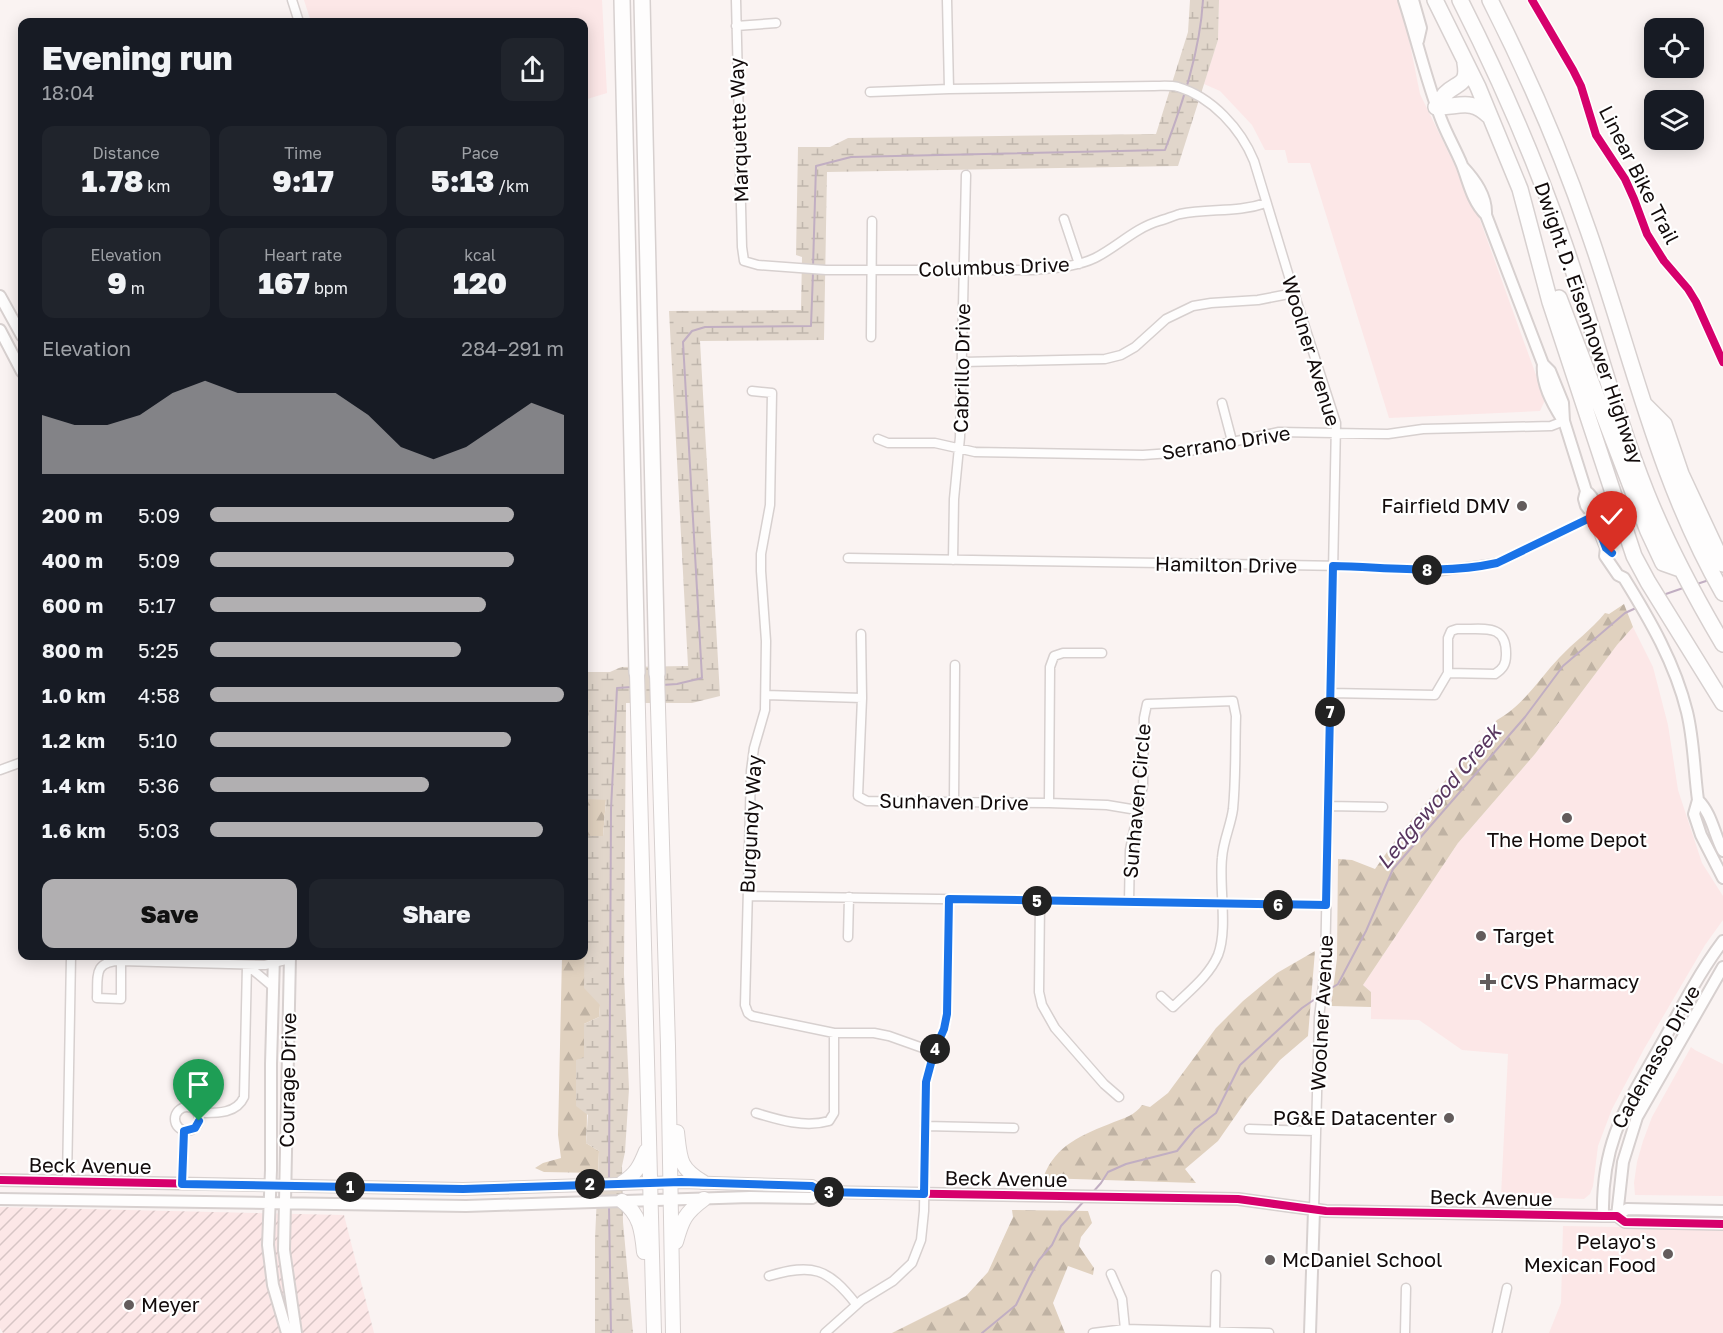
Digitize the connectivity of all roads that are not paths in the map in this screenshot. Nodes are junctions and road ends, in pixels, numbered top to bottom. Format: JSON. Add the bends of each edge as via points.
{"nodes":[{"id":1,"x":292,"y":0,"type":"edge"},
{"id":2,"x":622,"y":0,"type":"edge"},
{"id":3,"x":642,"y":0,"type":"edge"},
{"id":4,"x":736,"y":0,"type":"edge"},
{"id":5,"x":947,"y":0,"type":"edge"},
{"id":6,"x":1404,"y":0,"type":"edge"},
{"id":7,"x":1413,"y":0,"type":"edge"},
{"id":8,"x":1436,"y":0,"type":"edge"},
{"id":9,"x":1460,"y":0,"type":"edge"},
{"id":10,"x":1490,"y":0,"type":"edge"},
{"id":11,"x":298,"y":18,"type":"edge"},
{"id":12,"x":776,"y":23,"type":"dead end"},
{"id":13,"x":736,"y":26,"type":"junction"},
{"id":14,"x":1418,"y":41,"type":"junction"},
{"id":15,"x":1464,"y":57,"type":"junction"},
{"id":16,"x":949,"y":89,"type":"junction"},
{"id":17,"x":870,"y":92,"type":"dead end"},
{"id":18,"x":1436,"y":107,"type":"junction"},
{"id":19,"x":1492,"y":118,"type":"junction"},
{"id":20,"x":966,"y":175,"type":"dead end"},
{"id":21,"x":1266,"y":203,"type":"junction"},
{"id":22,"x":1064,"y":219,"type":"dead end"},
{"id":23,"x":872,"y":221,"type":"dead end"},
{"id":24,"x":1530,"y":226,"type":"junction"},
{"id":25,"x":744,"y":261,"type":"joint"},
{"id":26,"x":1079,"y":264,"type":"junction"},
{"id":27,"x":963,"y":270,"type":"junction"},
{"id":28,"x":871,"y":271,"type":"junction"},
{"id":29,"x":1294,"y":293,"type":"junction"},
{"id":30,"x":0,"y":296,"type":"edge"},
{"id":31,"x":18,"y":329,"type":"edge"},
{"id":32,"x":0,"y":330,"type":"edge"},
{"id":33,"x":871,"y":337,"type":"dead end"},
{"id":34,"x":963,"y":362,"type":"junction"},
{"id":35,"x":18,"y":364,"type":"edge"},
{"id":36,"x":752,"y":391,"type":"dead end"},
{"id":37,"x":1222,"y":403,"type":"dead end"},
{"id":38,"x":1564,"y":421,"type":"junction"},
{"id":39,"x":1336,"y":432,"type":"junction"},
{"id":40,"x":878,"y":439,"type":"dead end"},
{"id":41,"x":1232,"y":441,"type":"junction"},
{"id":42,"x":960,"y":448,"type":"junction"},
{"id":43,"x":1594,"y":516,"type":"junction"},
{"id":44,"x":848,"y":558,"type":"dead end"},
{"id":45,"x":953,"y":560,"type":"junction"},
{"id":46,"x":1716,"y":562,"type":"edge"},
{"id":47,"x":1333,"y":566,"type":"junction"},
{"id":48,"x":1680,"y":569,"type":"junction"},
{"id":49,"x":1722,"y":590,"type":"edge"},
{"id":50,"x":861,"y":634,"type":"dead end"},
{"id":51,"x":1723,"y":644,"type":"edge"},
{"id":52,"x":1102,"y":653,"type":"dead end"},
{"id":53,"x":956,"y":665,"type":"dead end"},
{"id":54,"x":637,"y":673,"type":"joint"},
{"id":55,"x":1448,"y":673,"type":"junction"},
{"id":56,"x":657,"y":674,"type":"joint"},
{"id":57,"x":1330,"y":693,"type":"junction"},
{"id":58,"x":766,"y":696,"type":"junction"},
{"id":59,"x":862,"y":698,"type":"junction"},
{"id":60,"x":1723,"y":703,"type":"edge"},
{"id":61,"x":18,"y":763,"type":"edge"},
{"id":62,"x":0,"y":770,"type":"edge"},
{"id":63,"x":1698,"y":800,"type":"junction"},
{"id":64,"x":954,"y":802,"type":"junction"},
{"id":65,"x":1049,"y":803,"type":"junction"},
{"id":66,"x":1328,"y":806,"type":"junction"},
{"id":67,"x":1383,"y":807,"type":"dead end"},
{"id":68,"x":1137,"y":810,"type":"junction"},
{"id":69,"x":1723,"y":851,"type":"edge"},
{"id":70,"x":1723,"y":878,"type":"edge"},
{"id":71,"x":748,"y":896,"type":"junction"},
{"id":72,"x":849,"y":897,"type":"junction"},
{"id":73,"x":949,"y":899,"type":"junction"},
{"id":74,"x":1040,"y":901,"type":"junction"},
{"id":75,"x":1128,"y":902,"type":"junction"},
{"id":76,"x":1222,"y":904,"type":"junction"},
{"id":77,"x":1326,"y":905,"type":"junction"},
{"id":78,"x":848,"y":937,"type":"dead end"},
{"id":79,"x":1723,"y":941,"type":"edge"},
{"id":80,"x":71,"y":960,"type":"edge"},
{"id":81,"x":270,"y":960,"type":"edge"},
{"id":82,"x":274,"y":960,"type":"edge"},
{"id":83,"x":290,"y":960,"type":"edge"},
{"id":84,"x":121,"y":961,"type":"junction"},
{"id":85,"x":248,"y":965,"type":"junction"},
{"id":86,"x":1723,"y":967,"type":"edge"},
{"id":87,"x":272,"y":986,"type":"junction"},
{"id":88,"x":1161,"y":996,"type":"dead end"},
{"id":89,"x":834,"y":1033,"type":"junction"},
{"id":90,"x":668,"y":1046,"type":"junction"},
{"id":91,"x":934,"y":1052,"type":"junction"},
{"id":92,"x":1119,"y":1097,"type":"dead end"},
{"id":93,"x":198,"y":1113,"type":"junction"},
{"id":94,"x":756,"y":1113,"type":"dead end"},
{"id":95,"x":925,"y":1126,"type":"junction"},
{"id":96,"x":1014,"y":1128,"type":"dead end"},
{"id":97,"x":1249,"y":1129,"type":"dead end"},
{"id":98,"x":184,"y":1131,"type":"junction"},
{"id":99,"x":1316,"y":1131,"type":"junction"},
{"id":100,"x":649,"y":1140,"type":"junction"},
{"id":101,"x":0,"y":1180,"type":"edge"},
{"id":102,"x":66,"y":1182,"type":"junction"},
{"id":103,"x":670,"y":1182,"type":"junction"},
{"id":104,"x":703,"y":1182,"type":"junction"},
{"id":105,"x":622,"y":1183,"type":"junction"},
{"id":106,"x":650,"y":1183,"type":"junction"},
{"id":107,"x":182,"y":1184,"type":"junction"},
{"id":108,"x":270,"y":1185,"type":"junction"},
{"id":109,"x":285,"y":1186,"type":"junction"},
{"id":110,"x":821,"y":1192,"type":"junction"},
{"id":111,"x":924,"y":1194,"type":"junction"},
{"id":112,"x":704,"y":1198,"type":"junction"},
{"id":113,"x":0,"y":1199,"type":"edge"},
{"id":114,"x":650,"y":1200,"type":"junction"},
{"id":115,"x":670,"y":1200,"type":"junction"},
{"id":116,"x":622,"y":1201,"type":"junction"},
{"id":117,"x":269,"y":1203,"type":"junction"},
{"id":118,"x":285,"y":1204,"type":"junction"},
{"id":119,"x":1314,"y":1210,"type":"junction"},
{"id":120,"x":1723,"y":1211,"type":"edge"},
{"id":121,"x":1603,"y":1216,"type":"junction"},
{"id":122,"x":1617,"y":1216,"type":"junction"},
{"id":123,"x":1723,"y":1224,"type":"edge"},
{"id":124,"x":672,"y":1259,"type":"junction"},
{"id":125,"x":1111,"y":1274,"type":"dead end"},
{"id":126,"x":1216,"y":1275,"type":"dead end"},
{"id":127,"x":769,"y":1276,"type":"dead end"},
{"id":128,"x":1406,"y":1288,"type":"dead end"},
{"id":129,"x":1507,"y":1288,"type":"dead end"},
{"id":130,"x":856,"y":1304,"type":"junction"},
{"id":131,"x":654,"y":1315,"type":"junction"},
{"id":132,"x":1125,"y":1329,"type":"junction"},
{"id":133,"x":1215,"y":1331,"type":"junction"},
{"id":134,"x":287,"y":1333,"type":"edge"},
{"id":135,"x":296,"y":1333,"type":"edge"},
{"id":136,"x":654,"y":1333,"type":"edge"},
{"id":137,"x":673,"y":1333,"type":"edge"},
{"id":138,"x":825,"y":1333,"type":"edge"},
{"id":139,"x":1093,"y":1333,"type":"edge"},
{"id":140,"x":1269,"y":1333,"type":"edge"},
{"id":141,"x":1310,"y":1333,"type":"edge"},
{"id":142,"x":1405,"y":1333,"type":"edge"},
{"id":143,"x":1497,"y":1333,"type":"edge"}],
"edges":[{"from":1,"to":11,"type":"street"},
{"from":2,"to":54,"type":"highway"},
{"from":3,"to":56,"type":"highway"},
{"from":4,"to":13,"type":"street","name":"Marquette Way"},
{"from":5,"to":16,"type":"street"},
{"from":6,"to":14,"type":"street"},
{"from":7,"to":14,"type":"street","via":[[1420,28]]},
{"from":8,"to":15,"type":"highway"},
{"from":9,"to":48,"type":"highway","name":"Dwight D. Eisenhower Highway","via":[[1535,164],[1639,472]]},
{"from":10,"to":46,"type":"highway","name":"Dwight D. Eisenhower Highway","via":[[1564,166],[1669,479]]},
{"from":12,"to":13,"type":"street"},
{"from":13,"to":25,"type":"street","name":"Marquette Way"},
{"from":14,"to":18,"type":"street"},
{"from":15,"to":18,"type":"highway","via":[[1464,80]]},
{"from":15,"to":19,"type":"highway"},
{"from":16,"to":17,"type":"street","name":"Woolner Avenue"},
{"from":16,"to":21,"type":"street","name":"Woolner Avenue","via":[[1170,86],[1185,90],[1211,104],[1248,146]]},
{"from":18,"to":19,"type":"highway","via":[[1473,104]]},
{"from":18,"to":38,"type":"street","via":[[1471,192],[1486,215],[1543,364],[1559,392]]},
{"from":19,"to":24,"type":"highway"},
{"from":20,"to":27,"type":"street","name":"Cabrillo Drive"},
{"from":21,"to":26,"type":"street","name":"Columbus Drive","via":[[1247,209],[1181,214],[1154,222]]},
{"from":21,"to":29,"type":"street","name":"Woolner Avenue"},
{"from":22,"to":26,"type":"street"},
{"from":23,"to":28,"type":"street"},
{"from":24,"to":48,"type":"highway","via":[[1648,531],[1663,563]]},
{"from":24,"to":60,"type":"highway","via":[[1573,376],[1634,555]]},
{"from":25,"to":28,"type":"street","name":"Columbus Drive"},
{"from":26,"to":27,"type":"street","name":"Columbus Drive","via":[[1033,270]]},
{"from":27,"to":28,"type":"street","name":"Columbus Drive"},
{"from":27,"to":34,"type":"street","name":"Cabrillo Drive"},
{"from":28,"to":33,"type":"street"},
{"from":29,"to":34,"type":"street","via":[[1193,306],[1166,319],[1135,346],[1105,359]]},
{"from":29,"to":39,"type":"street","name":"Woolner Avenue","via":[[1334,414]]},
{"from":30,"to":31,"type":"street"},
{"from":32,"to":35,"type":"street"},
{"from":34,"to":42,"type":"street","name":"Cabrillo Drive"},
{"from":36,"to":58,"type":"street","name":"Burgundy Way","via":[[771,393],[770,505],[761,554]]},
{"from":37,"to":41,"type":"street"},
{"from":38,"to":39,"type":"street","name":"Serrano Drive","via":[[1551,426],[1423,429],[1388,434]]},
{"from":38,"to":43,"type":"street","via":[[1586,492],[1593,496]]},
{"from":39,"to":41,"type":"street","name":"Serrano Drive","via":[[1279,432]]},
{"from":39,"to":47,"type":"street","name":"Woolner Avenue"},
{"from":40,"to":42,"type":"street","name":"Serrano Drive"},
{"from":41,"to":42,"type":"street","name":"Serrano Drive","via":[[1185,452],[1143,455],[975,452]]},
{"from":42,"to":45,"type":"street","name":"Cabrillo Drive"},
{"from":43,"to":47,"type":"street","name":"Hamilton Drive","via":[[1485,566],[1442,571]]},
{"from":43,"to":63,"type":"street","via":[[1606,548],[1605,556],[1624,578],[1648,618],[1680,687]]},
{"from":44,"to":45,"type":"street","name":"Hamilton Drive"},
{"from":45,"to":47,"type":"street","name":"Hamilton Drive"},
{"from":46,"to":49,"type":"highway","name":"Dwight D. Eisenhower Highway"},
{"from":47,"to":57,"type":"street","name":"Woolner Avenue"},
{"from":48,"to":51,"type":"highway","name":"Dwight D. Eisenhower Highway"},
{"from":50,"to":59,"type":"street"},
{"from":52,"to":65,"type":"street","via":[[1054,656],[1050,668]]},
{"from":53,"to":64,"type":"street"},
{"from":54,"to":100,"type":"highway"},
{"from":55,"to":55,"type":"street","via":[[1495,674],[1501,670],[1506,663],[1507,643],[1503,635],[1495,630],[1451,631]]},
{"from":55,"to":57,"type":"street","via":[[1435,694]]},
{"from":56,"to":90,"type":"highway"},
{"from":57,"to":66,"type":"street","name":"Woolner Avenue"},
{"from":58,"to":59,"type":"street"},
{"from":58,"to":71,"type":"street","name":"Burgundy Way","via":[[751,771]]},
{"from":59,"to":64,"type":"street","name":"Sunhaven Drive","via":[[858,796],[867,801]]},
{"from":61,"to":62,"type":"street"},
{"from":63,"to":69,"type":"street","via":[[1708,810]]},
{"from":63,"to":70,"type":"street","via":[[1694,814],[1697,824]]},
{"from":64,"to":65,"type":"street","name":"Sunhaven Drive"},
{"from":65,"to":68,"type":"street","name":"Sunhaven Drive"},
{"from":66,"to":67,"type":"street"},
{"from":66,"to":77,"type":"street","name":"Woolner Avenue"},
{"from":68,"to":75,"type":"street","name":"Sunhaven Circle","via":[[1130,850]]},
{"from":68,"to":76,"type":"street","name":"Sunhaven Circle","via":[[1143,784],[1147,704],[1233,701],[1233,811],[1221,860]]},
{"from":71,"to":72,"type":"street"},
{"from":71,"to":89,"type":"street","name":"Burgundy Way","via":[[748,1013]]},
{"from":72,"to":73,"type":"street"},
{"from":72,"to":78,"type":"street"},
{"from":73,"to":74,"type":"street"},
{"from":73,"to":91,"type":"street","via":[[947,1014]]},
{"from":74,"to":75,"type":"street"},
{"from":74,"to":92,"type":"street","via":[[1042,1005],[1055,1028]]},
{"from":75,"to":76,"type":"street"},
{"from":76,"to":77,"type":"street"},
{"from":76,"to":88,"type":"street","via":[[1219,953],[1212,967],[1173,1007]]},
{"from":77,"to":99,"type":"street","name":"Woolner Avenue"},
{"from":79,"to":121,"type":"street","name":"Cadenasso Drive","via":[[1623,1112],[1605,1172]]},
{"from":80,"to":102,"type":"street"},
{"from":81,"to":85,"type":"street"},
{"from":82,"to":87,"type":"street","name":"Courage Drive"},
{"from":83,"to":109,"type":"street","name":"Courage Drive"},
{"from":84,"to":84,"type":"street","via":[[102,964],[97,998],[121,999]]},
{"from":84,"to":85,"type":"street"},
{"from":85,"to":87,"type":"street"},
{"from":85,"to":93,"type":"street","via":[[244,1097],[228,1111]]},
{"from":86,"to":122,"type":"street","name":"Cadenasso Drive","via":[[1637,1118],[1623,1162]]},
{"from":87,"to":108,"type":"street","name":"Courage Drive"},
{"from":89,"to":91,"type":"street","name":"Burgundy Way","via":[[874,1033]]},
{"from":89,"to":94,"type":"street","via":[[834,1113],[829,1121],[818,1124],[778,1120]]},
{"from":90,"to":103,"type":"highway"},
{"from":90,"to":104,"type":"highway","via":[[681,1160],[686,1170]]},
{"from":91,"to":95,"type":"street","via":[[926,1082]]},
{"from":93,"to":98,"type":"street","via":[[195,1128]]},
{"from":93,"to":98,"type":"street","via":[[188,1107],[178,1111],[175,1122]]},
{"from":95,"to":96,"type":"street"},
{"from":95,"to":111,"type":"street"},
{"from":97,"to":99,"type":"street"},
{"from":98,"to":107,"type":"street"},
{"from":99,"to":119,"type":"street","name":"Woolner Avenue"},
{"from":100,"to":105,"type":"highway","via":[[640,1168]]},
{"from":100,"to":106,"type":"highway"},
{"from":101,"to":102,"type":"street","name":"Beck Avenue"},
{"from":102,"to":107,"type":"street","name":"Beck Avenue"},
{"from":103,"to":104,"type":"street","name":"Beck Avenue"},
{"from":103,"to":106,"type":"street","name":"Beck Avenue"},
{"from":103,"to":115,"type":"highway"},
{"from":104,"to":110,"type":"street","name":"Beck Avenue","via":[[812,1186]]},
{"from":105,"to":106,"type":"street","name":"Beck Avenue"},
{"from":105,"to":109,"type":"street","name":"Beck Avenue","via":[[463,1189]]},
{"from":106,"to":114,"type":"highway"},
{"from":107,"to":108,"type":"street","name":"Beck Avenue"},
{"from":108,"to":109,"type":"street","name":"Beck Avenue"},
{"from":108,"to":117,"type":"street","name":"Courage Drive"},
{"from":109,"to":118,"type":"street","name":"Courage Drive"},
{"from":110,"to":111,"type":"street","name":"Beck Avenue"},
{"from":110,"to":112,"type":"street","name":"Beck Avenue","via":[[812,1198]]},
{"from":111,"to":119,"type":"street","name":"Beck Avenue","via":[[1238,1199]]},
{"from":111,"to":130,"type":"street","via":[[921,1240],[912,1263],[893,1281]]},
{"from":112,"to":115,"type":"street","name":"Beck Avenue"},
{"from":112,"to":124,"type":"highway","via":[[681,1222]]},
{"from":113,"to":117,"type":"street","name":"Beck Avenue"},
{"from":114,"to":115,"type":"street","name":"Beck Avenue"},
{"from":114,"to":116,"type":"street","name":"Beck Avenue"},
{"from":114,"to":131,"type":"highway"},
{"from":115,"to":124,"type":"highway"},
{"from":116,"to":118,"type":"street","name":"Beck Avenue","via":[[465,1206]]},
{"from":116,"to":131,"type":"highway","via":[[638,1217]]},
{"from":117,"to":118,"type":"street","name":"Beck Avenue"},
{"from":117,"to":134,"type":"street","name":"Courage Drive","via":[[269,1264]]},
{"from":118,"to":135,"type":"street","name":"Courage Drive","via":[[284,1250]]},
{"from":119,"to":121,"type":"street","name":"Beck Avenue"},
{"from":119,"to":141,"type":"street","name":"Woolner Avenue"},
{"from":120,"to":122,"type":"street","name":"Beck Avenue","via":[[1627,1209]]},
{"from":121,"to":122,"type":"street","name":"Beck Avenue"},
{"from":122,"to":123,"type":"street","name":"Beck Avenue","via":[[1624,1222]]},
{"from":124,"to":137,"type":"highway"},
{"from":125,"to":132,"type":"street","via":[[1122,1299]]},
{"from":126,"to":133,"type":"street"},
{"from":127,"to":130,"type":"street","via":[[803,1268],[820,1272]]},
{"from":128,"to":142,"type":"street"},
{"from":129,"to":143,"type":"street"},
{"from":130,"to":138,"type":"street"},
{"from":131,"to":136,"type":"highway"},
{"from":132,"to":133,"type":"street"},
{"from":132,"to":139,"type":"street"},
{"from":133,"to":140,"type":"street"}]}
